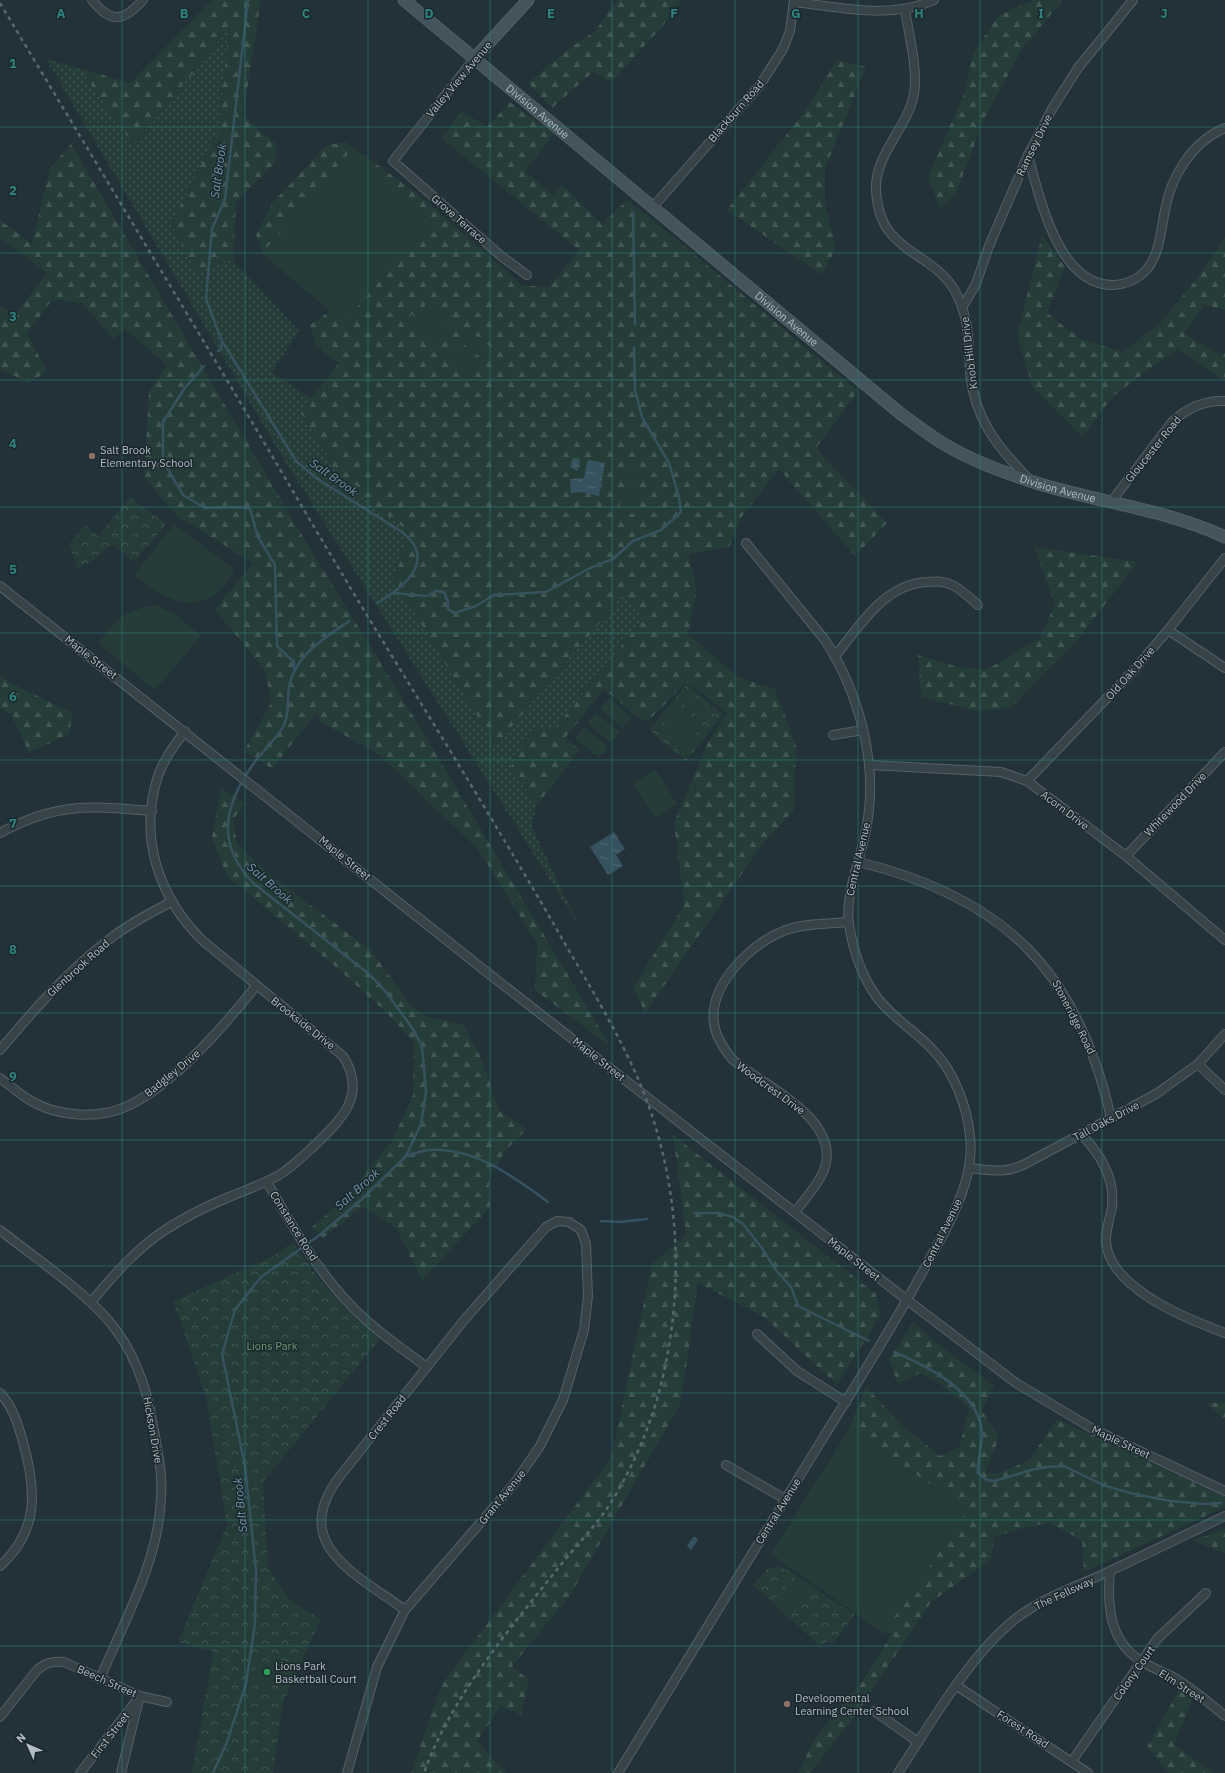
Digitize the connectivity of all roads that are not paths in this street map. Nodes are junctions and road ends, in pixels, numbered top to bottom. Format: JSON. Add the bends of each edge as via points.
{"nodes":[{"id":1,"x":92,"y":0,"type":"edge"},
{"id":2,"x":143,"y":0,"type":"edge"},
{"id":3,"x":404,"y":0,"type":"edge"},
{"id":4,"x":528,"y":0,"type":"edge"},
{"id":5,"x":934,"y":0,"type":"edge"},
{"id":6,"x":1133,"y":0,"type":"edge"},
{"id":7,"x":794,"y":1,"type":"edge"},
{"id":8,"x":905,"y":10,"type":"junction"},
{"id":9,"x":473,"y":60,"type":"junction"},
{"id":10,"x":1225,"y":128,"type":"edge"},
{"id":11,"x":1028,"y":155,"type":"junction"},
{"id":12,"x":393,"y":161,"type":"joint"},
{"id":13,"x":652,"y":208,"type":"junction"},
{"id":14,"x":527,"y":275,"type":"dead end"},
{"id":15,"x":963,"y":306,"type":"junction"},
{"id":16,"x":1225,"y":401,"type":"edge"},
{"id":17,"x":1031,"y":481,"type":"junction"},
{"id":18,"x":1111,"y":502,"type":"junction"},
{"id":19,"x":1225,"y":537,"type":"edge"},
{"id":20,"x":746,"y":543,"type":"dead end"},
{"id":21,"x":1225,"y":558,"type":"edge"},
{"id":22,"x":0,"y":586,"type":"edge"},
{"id":23,"x":978,"y":605,"type":"dead end"},
{"id":24,"x":1168,"y":630,"type":"junction"},
{"id":25,"x":835,"y":656,"type":"junction"},
{"id":26,"x":1225,"y":668,"type":"edge"},
{"id":27,"x":863,"y":730,"type":"junction"},
{"id":28,"x":185,"y":731,"type":"junction"},
{"id":29,"x":833,"y":735,"type":"dead end"},
{"id":30,"x":1225,"y":752,"type":"edge"},
{"id":31,"x":870,"y":764,"type":"junction"},
{"id":32,"x":1027,"y":781,"type":"junction"},
{"id":33,"x":152,"y":811,"type":"junction"},
{"id":34,"x":0,"y":833,"type":"edge"},
{"id":35,"x":1126,"y":856,"type":"junction"},
{"id":36,"x":858,"y":862,"type":"junction"},
{"id":37,"x":171,"y":902,"type":"junction"},
{"id":38,"x":849,"y":922,"type":"junction"},
{"id":39,"x":1225,"y":940,"type":"edge"},
{"id":40,"x":256,"y":986,"type":"junction"},
{"id":41,"x":1225,"y":1034,"type":"edge"},
{"id":42,"x":0,"y":1050,"type":"edge"},
{"id":43,"x":1198,"y":1064,"type":"junction"},
{"id":44,"x":0,"y":1078,"type":"edge"},
{"id":45,"x":1225,"y":1090,"type":"edge"},
{"id":46,"x":1111,"y":1118,"type":"junction"},
{"id":47,"x":1081,"y":1134,"type":"junction"},
{"id":48,"x":969,"y":1168,"type":"junction"},
{"id":49,"x":266,"y":1182,"type":"junction"},
{"id":50,"x":795,"y":1212,"type":"junction"},
{"id":51,"x":551,"y":1224,"type":"joint"},
{"id":52,"x":0,"y":1230,"type":"edge"},
{"id":53,"x":907,"y":1300,"type":"junction"},
{"id":54,"x":91,"y":1302,"type":"junction"},
{"id":55,"x":1225,"y":1333,"type":"edge"},
{"id":56,"x":757,"y":1334,"type":"dead end"},
{"id":57,"x":427,"y":1367,"type":"junction"},
{"id":58,"x":0,"y":1393,"type":"edge"},
{"id":59,"x":846,"y":1402,"type":"junction"},
{"id":60,"x":726,"y":1465,"type":"dead end"},
{"id":61,"x":1225,"y":1491,"type":"edge"},
{"id":62,"x":785,"y":1499,"type":"junction"},
{"id":63,"x":1225,"y":1516,"type":"edge"},
{"id":64,"x":0,"y":1566,"type":"edge"},
{"id":65,"x":1110,"y":1571,"type":"junction"},
{"id":66,"x":1206,"y":1593,"type":"dead end"},
{"id":67,"x":405,"y":1610,"type":"junction"},
{"id":68,"x":1141,"y":1662,"type":"junction"},
{"id":69,"x":100,"y":1679,"type":"junction"},
{"id":70,"x":956,"y":1686,"type":"junction"},
{"id":71,"x":140,"y":1696,"type":"junction"},
{"id":72,"x":167,"y":1702,"type":"dead end"},
{"id":73,"x":874,"y":1712,"type":"dead end"},
{"id":74,"x":1225,"y":1716,"type":"edge"},
{"id":75,"x":0,"y":1717,"type":"edge"},
{"id":76,"x":918,"y":1742,"type":"junction"},
{"id":77,"x":1072,"y":1761,"type":"junction"},
{"id":78,"x":80,"y":1773,"type":"edge"},
{"id":79,"x":121,"y":1773,"type":"edge"},
{"id":80,"x":347,"y":1773,"type":"edge"},
{"id":81,"x":618,"y":1773,"type":"edge"},
{"id":82,"x":898,"y":1773,"type":"edge"},
{"id":83,"x":1088,"y":1773,"type":"edge"}],
"edges":[{"from":1,"to":2,"type":"street","via":[[102,13],[116,17],[130,13]]},
{"from":3,"to":9,"type":"street","name":"Division Avenue"},
{"from":4,"to":9,"type":"street","name":"Valley View Avenue"},
{"from":5,"to":8,"type":"street"},
{"from":6,"to":11,"type":"street","name":"Ramsey Drive","via":[[1078,68],[1052,109]]},
{"from":7,"to":8,"type":"street","via":[[881,12]]},
{"from":7,"to":13,"type":"street","name":"Blackburn Road","via":[[787,37],[760,85]]},
{"from":8,"to":15,"type":"street","name":"Knob Hill Drive","via":[[915,80],[914,95],[881,163],[876,186],[878,206],[885,227],[899,243],[937,269],[952,286]]},
{"from":9,"to":12,"type":"street","name":"Valley View Avenue"},
{"from":9,"to":13,"type":"street","name":"Division Avenue"},
{"from":10,"to":11,"type":"street","via":[[1214,132],[1198,144],[1185,163],[1174,181],[1165,207],[1153,259],[1142,274],[1122,284],[1101,283],[1088,278],[1075,267],[1063,251],[1051,229]]},
{"from":11,"to":15,"type":"street","name":"Ramsey Drive","via":[[989,246],[976,284]]},
{"from":12,"to":14,"type":"street","name":"Grove Terrace","via":[[501,256]]},
{"from":13,"to":17,"type":"street","name":"Division Avenue","via":[[901,414],[944,444],[983,464]]},
{"from":15,"to":17,"type":"street","name":"Knob Hill Drive","via":[[968,325],[970,372],[981,416],[992,438]]},
{"from":16,"to":18,"type":"street","name":"Gloucester Road","via":[[1199,404],[1172,422]]},
{"from":17,"to":18,"type":"street","name":"Division Avenue"},
{"from":18,"to":19,"type":"street","name":"Division Avenue","via":[[1199,525]]},
{"from":20,"to":25,"type":"street","name":"Central Avenue","via":[[825,640]]},
{"from":21,"to":24,"type":"street","name":"Old Oak Drive"},
{"from":22,"to":28,"type":"street","name":"Maple Street"},
{"from":23,"to":25,"type":"street","via":[[963,592],[944,582],[910,584],[892,593],[876,607]]},
{"from":24,"to":26,"type":"street"},
{"from":24,"to":32,"type":"street","name":"Old Oak Drive","via":[[1134,670]]},
{"from":25,"to":27,"type":"street","name":"Central Avenue"},
{"from":27,"to":29,"type":"street"},
{"from":27,"to":31,"type":"street","name":"Central Avenue"},
{"from":28,"to":33,"type":"street","name":"Brookside Drive","via":[[170,752],[158,776]]},
{"from":28,"to":50,"type":"street","name":"Maple Street"},
{"from":30,"to":35,"type":"street","name":"Whitewood Drive"},
{"from":31,"to":32,"type":"street","name":"Acorn Drive","via":[[1001,772]]},
{"from":31,"to":36,"type":"street","name":"Central Avenue","via":[[870,806]]},
{"from":32,"to":35,"type":"street","name":"Acorn Drive"},
{"from":33,"to":34,"type":"street","via":[[96,806],[70,808],[33,817]]},
{"from":33,"to":37,"type":"street","name":"Brookside Drive","via":[[155,861]]},
{"from":35,"to":39,"type":"street","name":"Acorn Drive"},
{"from":36,"to":38,"type":"street","name":"Central Avenue","via":[[851,886]]},
{"from":36,"to":46,"type":"street","name":"Stoneridge Road","via":[[920,880],[971,904],[991,917],[1040,960],[1055,980],[1086,1036],[1097,1064]]},
{"from":37,"to":40,"type":"street","name":"Brookside Drive","via":[[203,941]]},
{"from":37,"to":42,"type":"street","name":"Glenbrook Road","via":[[133,923],[88,957],[55,986]]},
{"from":38,"to":48,"type":"street","name":"Central Avenue","via":[[858,962],[877,998],[894,1017],[933,1050],[958,1089],[970,1134]]},
{"from":38,"to":50,"type":"street","name":"Woodcrest Drive","via":[[797,927],[766,940],[748,953],[733,970],[715,1006],[714,1024],[725,1051],[732,1059],[807,1114],[822,1132],[827,1149],[825,1169]]},
{"from":40,"to":44,"type":"street","name":"Badgley Drive","via":[[214,1038],[190,1060],[162,1084],[122,1108],[91,1114],[50,1109],[24,1097]]},
{"from":40,"to":49,"type":"street","name":"Brookside Drive","via":[[336,1049],[348,1065],[353,1084],[351,1100],[342,1118],[304,1155],[281,1174]]},
{"from":41,"to":43,"type":"street","name":"Tall Oaks Drive"},
{"from":43,"to":45,"type":"street"},
{"from":43,"to":46,"type":"street","name":"Tall Oaks Drive","via":[[1156,1094]]},
{"from":46,"to":47,"type":"street","name":"Tall Oaks Drive"},
{"from":47,"to":48,"type":"street","name":"Tall Oaks Drive","via":[[1016,1169],[1000,1172]]},
{"from":47,"to":55,"type":"street","via":[[1100,1157],[1110,1181],[1112,1207],[1106,1242],[1114,1266],[1151,1299]]},
{"from":48,"to":53,"type":"street","name":"Central Avenue","via":[[956,1210]]},
{"from":49,"to":54,"type":"street","name":"Brookside Drive","via":[[194,1212],[164,1231],[113,1276]]},
{"from":49,"to":57,"type":"street","name":"Constance Road","via":[[308,1253],[339,1292],[365,1320]]},
{"from":50,"to":53,"type":"street","name":"Maple Street"},
{"from":51,"to":57,"type":"street","name":"Crest Road","via":[[465,1319]]},
{"from":51,"to":67,"type":"street","name":"Grant Avenue","via":[[557,1221],[569,1222],[581,1230],[586,1240],[588,1261],[588,1296],[584,1330],[563,1400],[540,1446],[514,1484]]},
{"from":52,"to":54,"type":"street","name":"Hickson Drive"},
{"from":53,"to":59,"type":"street","name":"Central Avenue"},
{"from":53,"to":61,"type":"street","name":"Maple Street","via":[[1016,1383],[1056,1408],[1092,1429]]},
{"from":54,"to":69,"type":"street","name":"Hickson Drive","via":[[122,1340],[142,1379],[149,1400],[162,1496],[159,1521],[148,1562]]},
{"from":56,"to":59,"type":"street","via":[[797,1371]]},
{"from":57,"to":67,"type":"street","name":"Crest Road","via":[[332,1488],[325,1499],[320,1517],[324,1539],[336,1557]]},
{"from":58,"to":64,"type":"street","via":[[16,1418],[33,1489],[29,1520],[16,1548]]},
{"from":59,"to":62,"type":"street","name":"Central Avenue"},
{"from":60,"to":62,"type":"street"},
{"from":62,"to":81,"type":"street","name":"Central Avenue"},
{"from":63,"to":65,"type":"street","name":"The Fellsway"},
{"from":65,"to":68,"type":"street","name":"Elm Street","via":[[1108,1601],[1113,1624],[1124,1646]]},
{"from":65,"to":70,"type":"street","name":"The Fellsway","via":[[1041,1602],[1008,1624]]},
{"from":66,"to":68,"type":"street","name":"Colony Court","via":[[1157,1639]]},
{"from":67,"to":80,"type":"street","name":"Grant Avenue","via":[[377,1667]]},
{"from":68,"to":74,"type":"street","name":"Elm Street","via":[[1194,1691]]},
{"from":68,"to":77,"type":"street","name":"Colony Court"},
{"from":69,"to":71,"type":"street","name":"Beech Street"},
{"from":69,"to":75,"type":"street","name":"Beech Street","via":[[64,1662],[48,1663],[37,1670]]},
{"from":70,"to":76,"type":"street","name":"The Fellsway"},
{"from":70,"to":77,"type":"street","name":"Forest Road"},
{"from":71,"to":72,"type":"street","name":"Beech Street"},
{"from":71,"to":78,"type":"street","name":"First Street"},
{"from":71,"to":79,"type":"street"},
{"from":73,"to":76,"type":"street"},
{"from":76,"to":82,"type":"street","name":"The Fellsway"},
{"from":77,"to":83,"type":"street","name":"Forest Road"}]}
